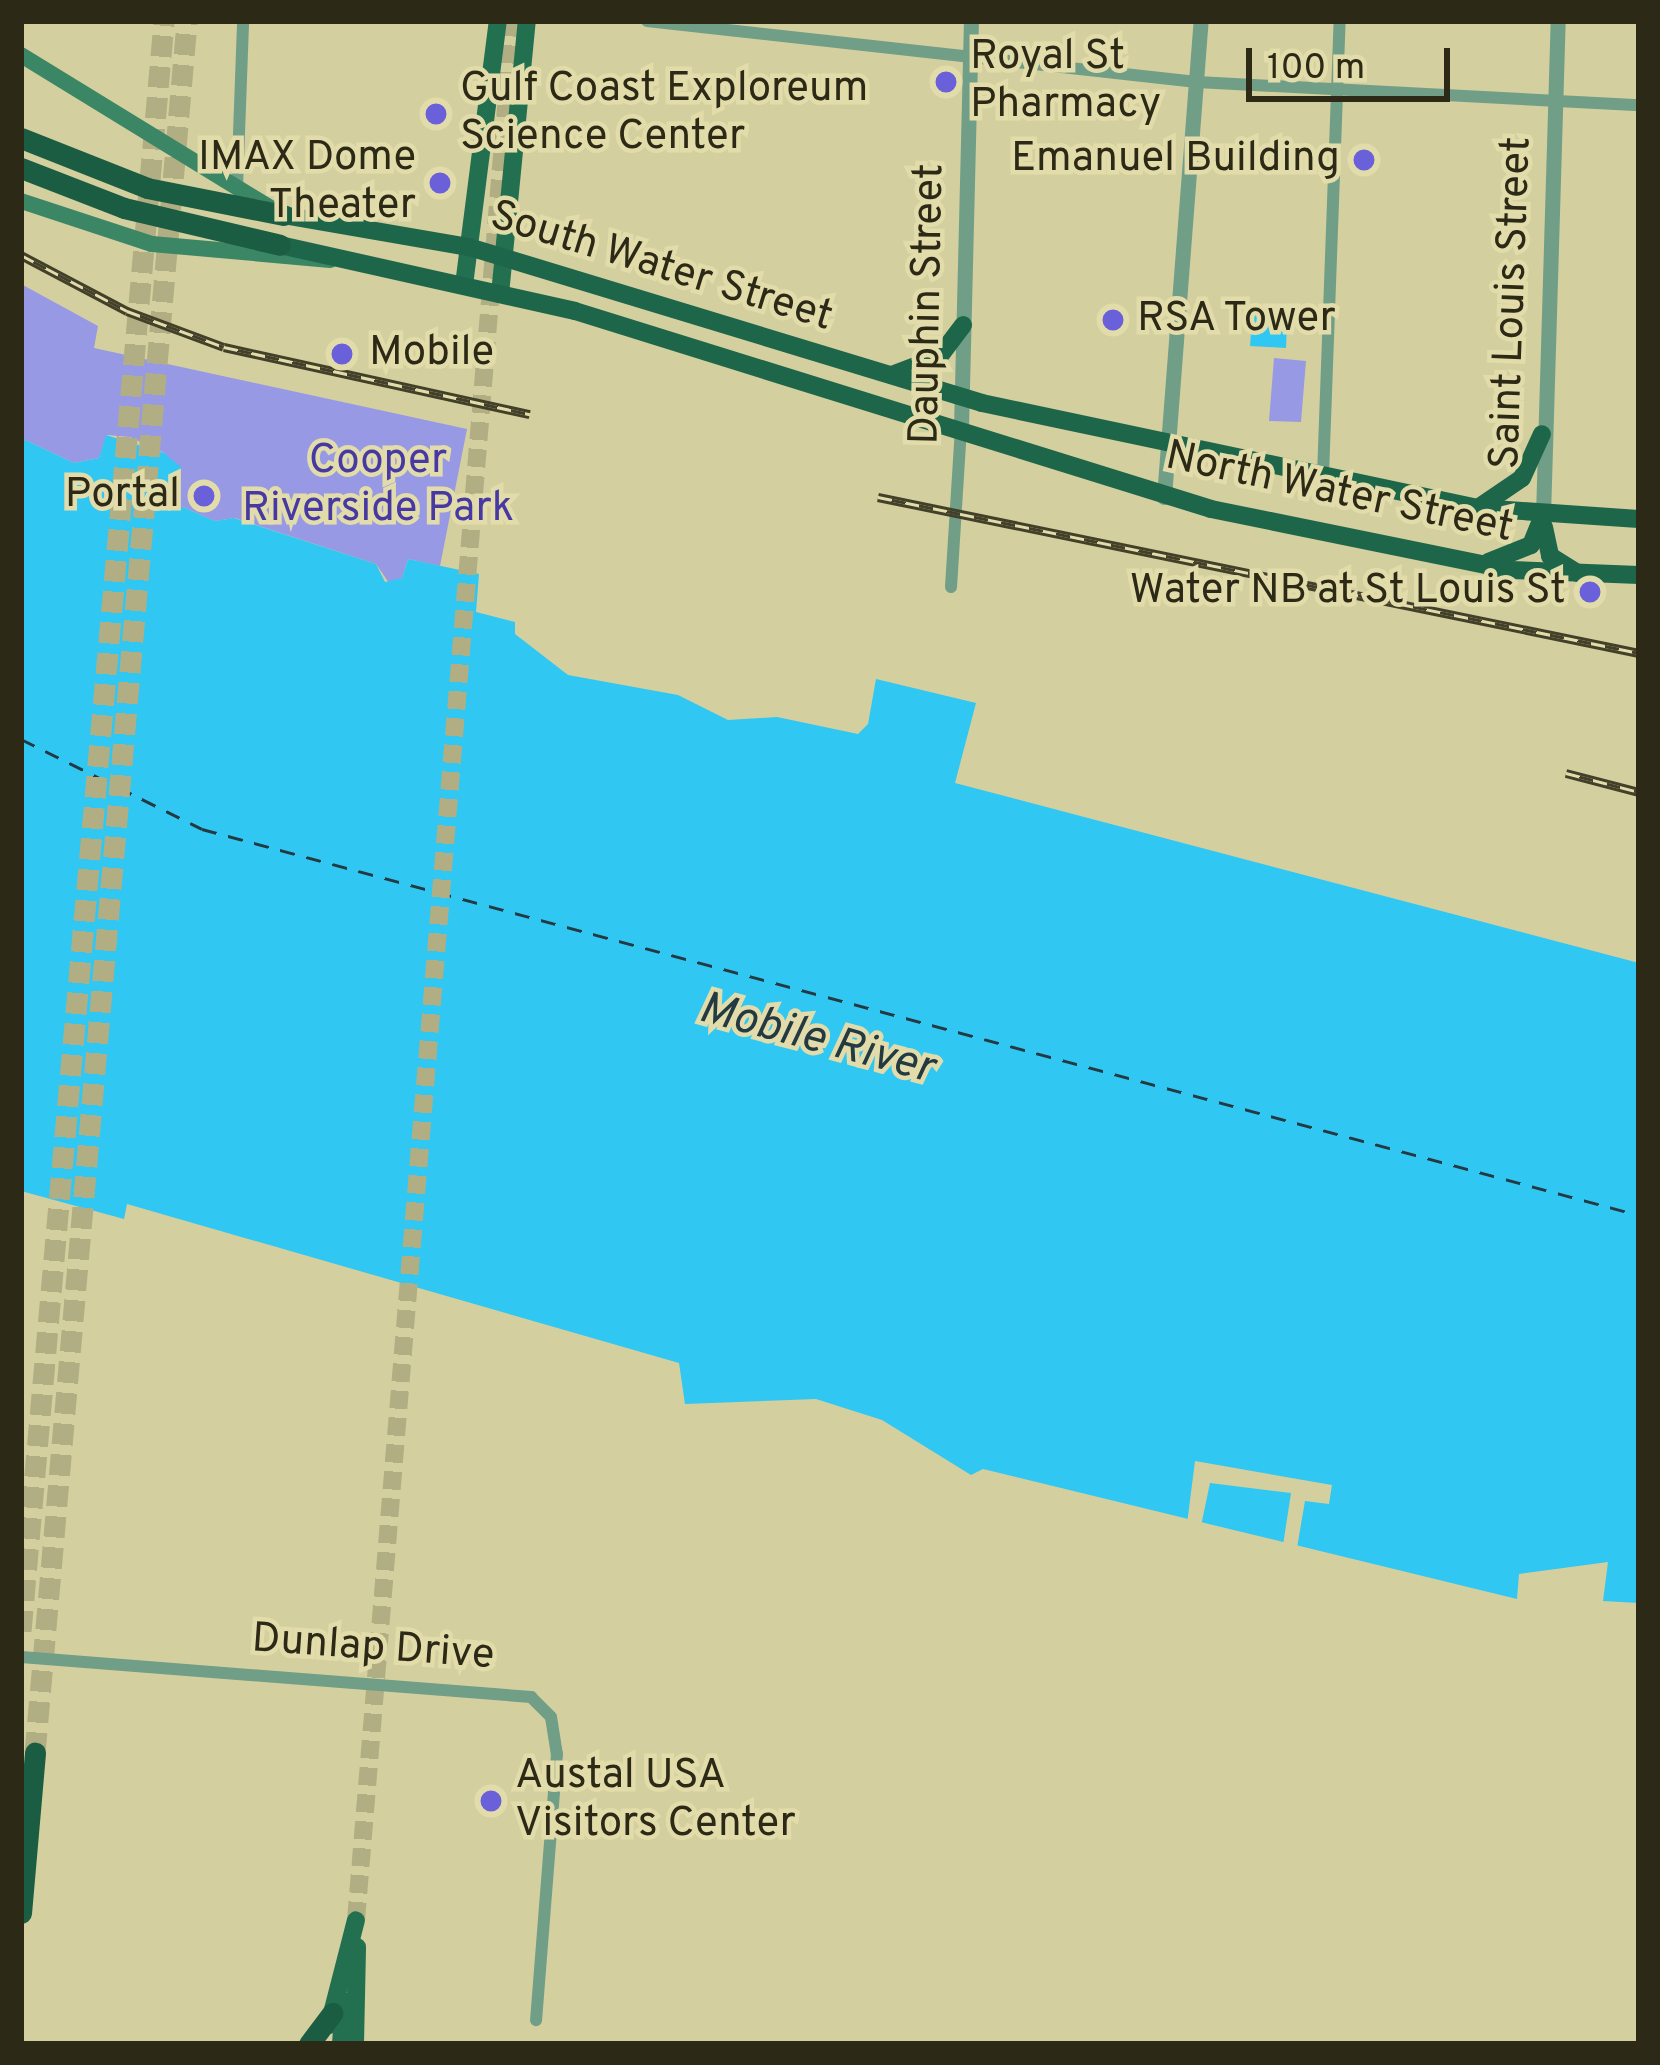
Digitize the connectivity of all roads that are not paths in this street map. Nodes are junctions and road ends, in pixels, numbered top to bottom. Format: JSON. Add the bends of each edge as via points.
{"nodes":[{"id":1,"x":243,"y":21,"type":"edge"},
{"id":2,"x":498,"y":21,"type":"edge"},
{"id":3,"x":527,"y":21,"type":"edge"},
{"id":4,"x":647,"y":21,"type":"edge"},
{"id":5,"x":971,"y":21,"type":"edge"},
{"id":6,"x":1201,"y":21,"type":"edge"},
{"id":7,"x":1340,"y":21,"type":"edge"},
{"id":8,"x":1558,"y":21,"type":"edge"},
{"id":9,"x":738,"y":26,"type":"edge"},
{"id":10,"x":21,"y":55,"type":"edge"},
{"id":11,"x":971,"y":57,"type":"junction"},
{"id":12,"x":1197,"y":82,"type":"junction"},
{"id":13,"x":1338,"y":90,"type":"junction"},
{"id":14,"x":1555,"y":100,"type":"junction"},
{"id":15,"x":1639,"y":105,"type":"edge"},
{"id":16,"x":21,"y":138,"type":"edge"},
{"id":17,"x":21,"y":168,"type":"edge"},
{"id":18,"x":236,"y":188,"type":"junction"},
{"id":19,"x":21,"y":201,"type":"edge"},
{"id":20,"x":283,"y":215,"type":"junction"},
{"id":21,"x":280,"y":245,"type":"joint"},
{"id":22,"x":469,"y":247,"type":"junction"},
{"id":23,"x":504,"y":257,"type":"junction"},
{"id":24,"x":344,"y":260,"type":"junction"},
{"id":25,"x":464,"y":285,"type":"junction"},
{"id":26,"x":500,"y":294,"type":"junction"},
{"id":27,"x":963,"y":325,"type":"junction"},
{"id":28,"x":890,"y":376,"type":"junction"},
{"id":29,"x":962,"y":398,"type":"junction"},
{"id":30,"x":961,"y":428,"type":"junction"},
{"id":31,"x":1542,"y":434,"type":"junction"},
{"id":32,"x":1172,"y":445,"type":"junction"},
{"id":33,"x":1323,"y":475,"type":"junction"},
{"id":34,"x":1164,"y":497,"type":"junction"},
{"id":35,"x":1478,"y":508,"type":"junction"},
{"id":36,"x":1543,"y":516,"type":"junction"},
{"id":37,"x":1639,"y":519,"type":"edge"},
{"id":38,"x":1474,"y":564,"type":"junction"},
{"id":39,"x":1639,"y":571,"type":"edge"},
{"id":40,"x":1584,"y":576,"type":"junction"},
{"id":41,"x":952,"y":587,"type":"dead end"},
{"id":42,"x":21,"y":1657,"type":"edge"},
{"id":43,"x":35,"y":1753,"type":"tunnel mouth"},
{"id":44,"x":21,"y":1913,"type":"edge"},
{"id":45,"x":348,"y":1961,"type":"junction"},
{"id":46,"x":332,"y":2013,"type":"junction"},
{"id":47,"x":536,"y":2020,"type":"dead end"},
{"id":48,"x":309,"y":2044,"type":"edge"},
{"id":49,"x":321,"y":2044,"type":"edge"},
{"id":50,"x":352,"y":2044,"type":"edge"}],
"edges":[{"from":1,"to":18,"type":"street"},
{"from":2,"to":22,"type":"main road"},
{"from":3,"to":23,"type":"main road"},
{"from":4,"to":9,"type":"street"},
{"from":5,"to":11,"type":"street","name":"Dauphin Street"},
{"from":6,"to":12,"type":"street"},
{"from":7,"to":13,"type":"street"},
{"from":8,"to":14,"type":"street","name":"Saint Louis Street"},
{"from":9,"to":11,"type":"street"},
{"from":10,"to":18,"type":"main road","name":"South Water Street"},
{"from":11,"to":12,"type":"street"},
{"from":11,"to":27,"type":"street","name":"Dauphin Street"},
{"from":12,"to":13,"type":"street"},
{"from":12,"to":32,"type":"street"},
{"from":13,"to":14,"type":"street"},
{"from":13,"to":33,"type":"street"},
{"from":14,"to":15,"type":"street"},
{"from":14,"to":31,"type":"street","name":"Saint Louis Street"},
{"from":16,"to":20,"type":"highway","via":[[173,195]]},
{"from":17,"to":21,"type":"highway","via":[[71,190]]},
{"from":18,"to":20,"type":"main road","name":"South Water Street"},
{"from":19,"to":24,"type":"main road","name":"South Water Street","via":[[152,244]]},
{"from":20,"to":22,"type":"highway","name":"South Water Street"},
{"from":21,"to":24,"type":"highway","name":"South Water Street"},
{"from":22,"to":23,"type":"highway","name":"South Water Street"},
{"from":22,"to":25,"type":"main road"},
{"from":23,"to":26,"type":"main road"},
{"from":23,"to":28,"type":"highway","name":"South Water Street"},
{"from":24,"to":25,"type":"highway","name":"South Water Street"},
{"from":25,"to":26,"type":"highway","name":"South Water Street"},
{"from":26,"to":30,"type":"highway","name":"South Water Street"},
{"from":27,"to":28,"type":"highway","via":[[939,357]]},
{"from":27,"to":29,"type":"street","name":"Dauphin Street"},
{"from":28,"to":29,"type":"highway","name":"South Water Street"},
{"from":29,"to":30,"type":"street","name":"Dauphin Street"},
{"from":29,"to":32,"type":"highway","name":"North Water Street"},
{"from":30,"to":34,"type":"highway","name":"North Water Street"},
{"from":30,"to":41,"type":"street","name":"Dauphin Street"},
{"from":31,"to":35,"type":"highway","via":[[1522,478]]},
{"from":31,"to":36,"type":"street","name":"Saint Louis Street"},
{"from":32,"to":33,"type":"highway","name":"North Water Street"},
{"from":32,"to":34,"type":"street"},
{"from":33,"to":35,"type":"highway","name":"North Water Street"},
{"from":34,"to":38,"type":"highway","name":"North Water Street"},
{"from":35,"to":36,"type":"highway","name":"North Water Street"},
{"from":36,"to":37,"type":"highway","name":"North Water Street"},
{"from":36,"to":38,"type":"highway","via":[[1520,554]]},
{"from":36,"to":40,"type":"highway","via":[[1550,556]]},
{"from":38,"to":40,"type":"highway","name":"North Water Street"},
{"from":39,"to":40,"type":"highway","name":"North Water Street"},
{"from":42,"to":47,"type":"street","name":"Dunlap Drive","via":[[531,1697],[551,1718],[557,1754]]},
{"from":43,"to":44,"type":"highway"},
{"from":45,"to":46,"type":"main road"},
{"from":45,"to":50,"type":"main road"},
{"from":45,"to":50,"type":"main road","via":[[356,1925]]},
{"from":46,"to":48,"type":"highway"},
{"from":46,"to":49,"type":"main road"}]}
